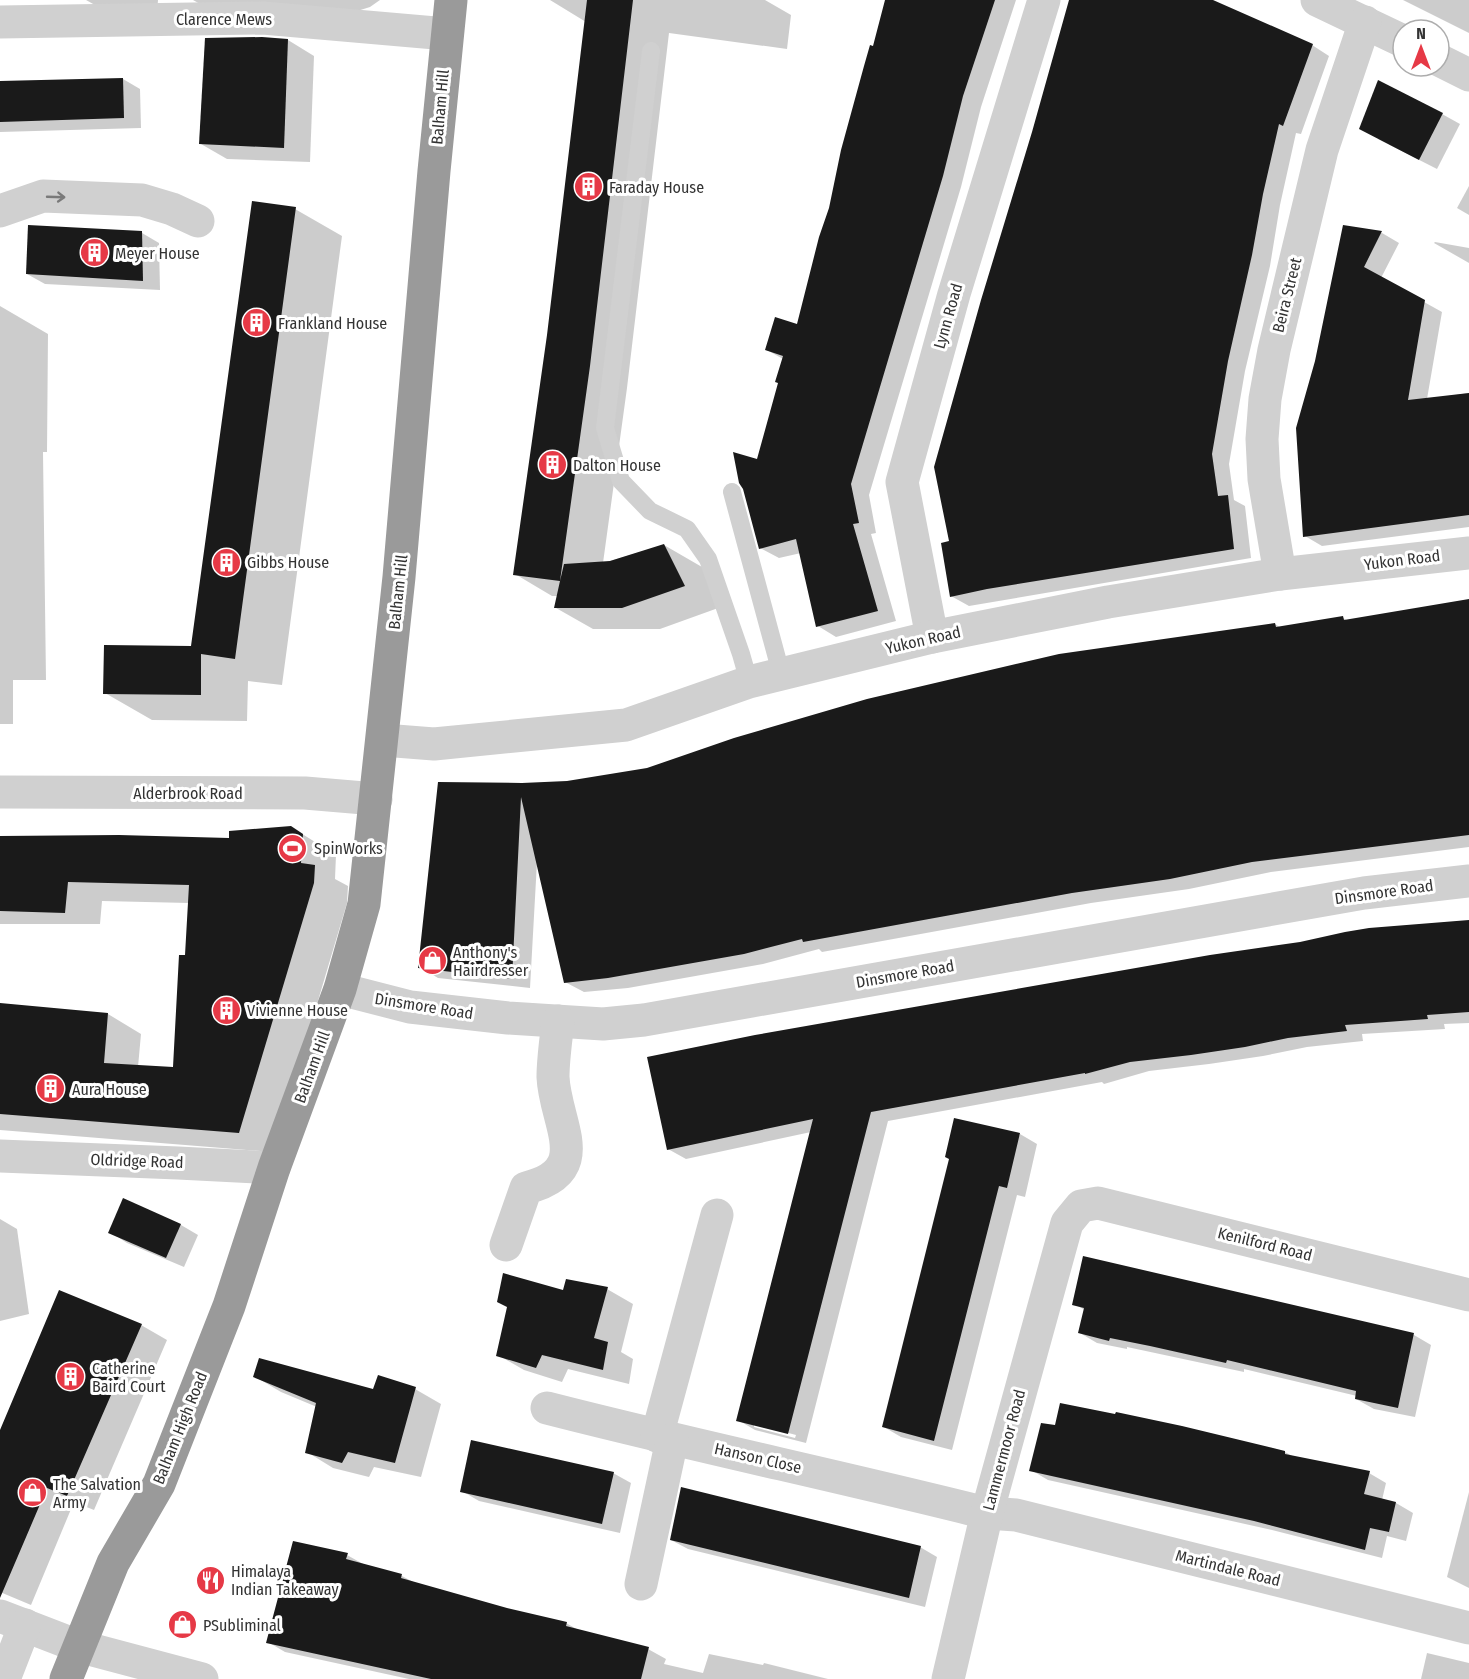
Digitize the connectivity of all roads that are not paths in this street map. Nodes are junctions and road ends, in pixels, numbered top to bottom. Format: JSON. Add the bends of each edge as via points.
{"nodes":[{"id":1,"x":451,"y":0,"type":"edge"},
{"id":2,"x":1044,"y":0,"type":"edge"},
{"id":3,"x":1317,"y":0,"type":"edge"},
{"id":4,"x":0,"y":22,"type":"edge"},
{"id":5,"x":1365,"y":22,"type":"junction"},
{"id":6,"x":447,"y":34,"type":"junction"},
{"id":7,"x":1391,"y":35,"type":"edge"},
{"id":8,"x":651,"y":51,"type":"dead end"},
{"id":9,"x":1451,"y":66,"type":"edge"},
{"id":10,"x":1469,"y":75,"type":"edge"},
{"id":11,"x":0,"y":211,"type":"edge"},
{"id":12,"x":198,"y":221,"type":"dead end"},
{"id":13,"x":732,"y":492,"type":"dead end"},
{"id":14,"x":1469,"y":553,"type":"edge"},
{"id":15,"x":1280,"y":574,"type":"junction"},
{"id":16,"x":932,"y":637,"type":"junction"},
{"id":17,"x":781,"y":673,"type":"junction"},
{"id":18,"x":749,"y":682,"type":"junction"},
{"id":19,"x":383,"y":740,"type":"junction"},
{"id":20,"x":0,"y":792,"type":"edge"},
{"id":21,"x":376,"y":799,"type":"junction"},
{"id":22,"x":1469,"y":881,"type":"edge"},
{"id":23,"x":340,"y":989,"type":"junction"},
{"id":24,"x":558,"y":1022,"type":"junction"},
{"id":25,"x":0,"y":1156,"type":"edge"},
{"id":26,"x":274,"y":1168,"type":"junction"},
{"id":27,"x":717,"y":1215,"type":"dead end"},
{"id":28,"x":1067,"y":1223,"type":"joint"},
{"id":29,"x":506,"y":1245,"type":"dead end"},
{"id":30,"x":1469,"y":1295,"type":"edge"},
{"id":31,"x":547,"y":1408,"type":"dead end"},
{"id":32,"x":664,"y":1438,"type":"junction"},
{"id":33,"x":987,"y":1513,"type":"junction"},
{"id":34,"x":641,"y":1584,"type":"dead end"},
{"id":35,"x":13,"y":1620,"type":"edge"},
{"id":36,"x":1469,"y":1628,"type":"edge"},
{"id":37,"x":78,"y":1646,"type":"junction"},
{"id":38,"x":4,"y":1679,"type":"edge"},
{"id":39,"x":66,"y":1679,"type":"edge"},
{"id":40,"x":202,"y":1679,"type":"edge"},
{"id":41,"x":948,"y":1679,"type":"edge"}],
"edges":[{"from":1,"to":6,"type":"highway","name":"Balham Hill"},
{"from":2,"to":16,"type":"street","name":"Lynn Road","via":[[954,294],[902,482]]},
{"from":3,"to":5,"type":"street"},
{"from":4,"to":6,"type":"street","name":"Clarence Mews","via":[[263,18]]},
{"from":5,"to":7,"type":"street"},
{"from":5,"to":15,"type":"street","name":"Beira Street","via":[[1322,150],[1265,399],[1264,479]]},
{"from":6,"to":19,"type":"highway","name":"Balham Hill"},
{"from":8,"to":18,"type":"lane","via":[[605,428],[621,481],[650,511],[687,529],[708,559]]},
{"from":9,"to":10,"type":"street"},
{"from":11,"to":12,"type":"street","one_way":true,"via":[[43,196],[142,200]]},
{"from":13,"to":17,"type":"lane"},
{"from":14,"to":15,"type":"street","name":"Yukon Road"},
{"from":15,"to":16,"type":"street","name":"Yukon Road","via":[[1108,602]]},
{"from":16,"to":17,"type":"street","name":"Yukon Road"},
{"from":17,"to":18,"type":"street","name":"Yukon Road"},
{"from":18,"to":19,"type":"street","name":"Yukon Road","via":[[626,725],[434,744]]},
{"from":19,"to":21,"type":"highway","name":"Balham Hill"},
{"from":20,"to":21,"type":"street","name":"Alderbrook Road","via":[[306,793]]},
{"from":21,"to":23,"type":"highway","name":"Balham Hill","via":[[364,904]]},
{"from":22,"to":24,"type":"street","name":"Dinsmore Road","via":[[1364,893],[644,1020],[603,1024]]},
{"from":23,"to":24,"type":"street","name":"Dinsmore Road","via":[[410,1006]]},
{"from":23,"to":26,"type":"highway","name":"Balham Hill"},
{"from":24,"to":29,"type":"street","via":[[553,1078],[566,1157],[558,1174],[525,1188]]},
{"from":25,"to":26,"type":"street","name":"Oldridge Road"},
{"from":26,"to":37,"type":"highway","name":"Balham High Road","via":[[229,1306],[159,1484],[113,1563]]},
{"from":27,"to":32,"type":"street"},
{"from":28,"to":30,"type":"street","name":"Kenilford Road","via":[[1081,1206],[1098,1203]]},
{"from":28,"to":33,"type":"street","name":"Lammermoor Road"},
{"from":31,"to":32,"type":"street","name":"Hanson Close"},
{"from":32,"to":33,"type":"street","name":"Hanson Close"},
{"from":32,"to":34,"type":"street"},
{"from":33,"to":36,"type":"street","name":"Martindale Road","via":[[1016,1515]]},
{"from":33,"to":41,"type":"street","name":"Lammermoor Road"},
{"from":35,"to":37,"type":"street"},
{"from":35,"to":38,"type":"street"},
{"from":37,"to":39,"type":"highway","name":"Balham High Road"},
{"from":37,"to":40,"type":"street"}]}
